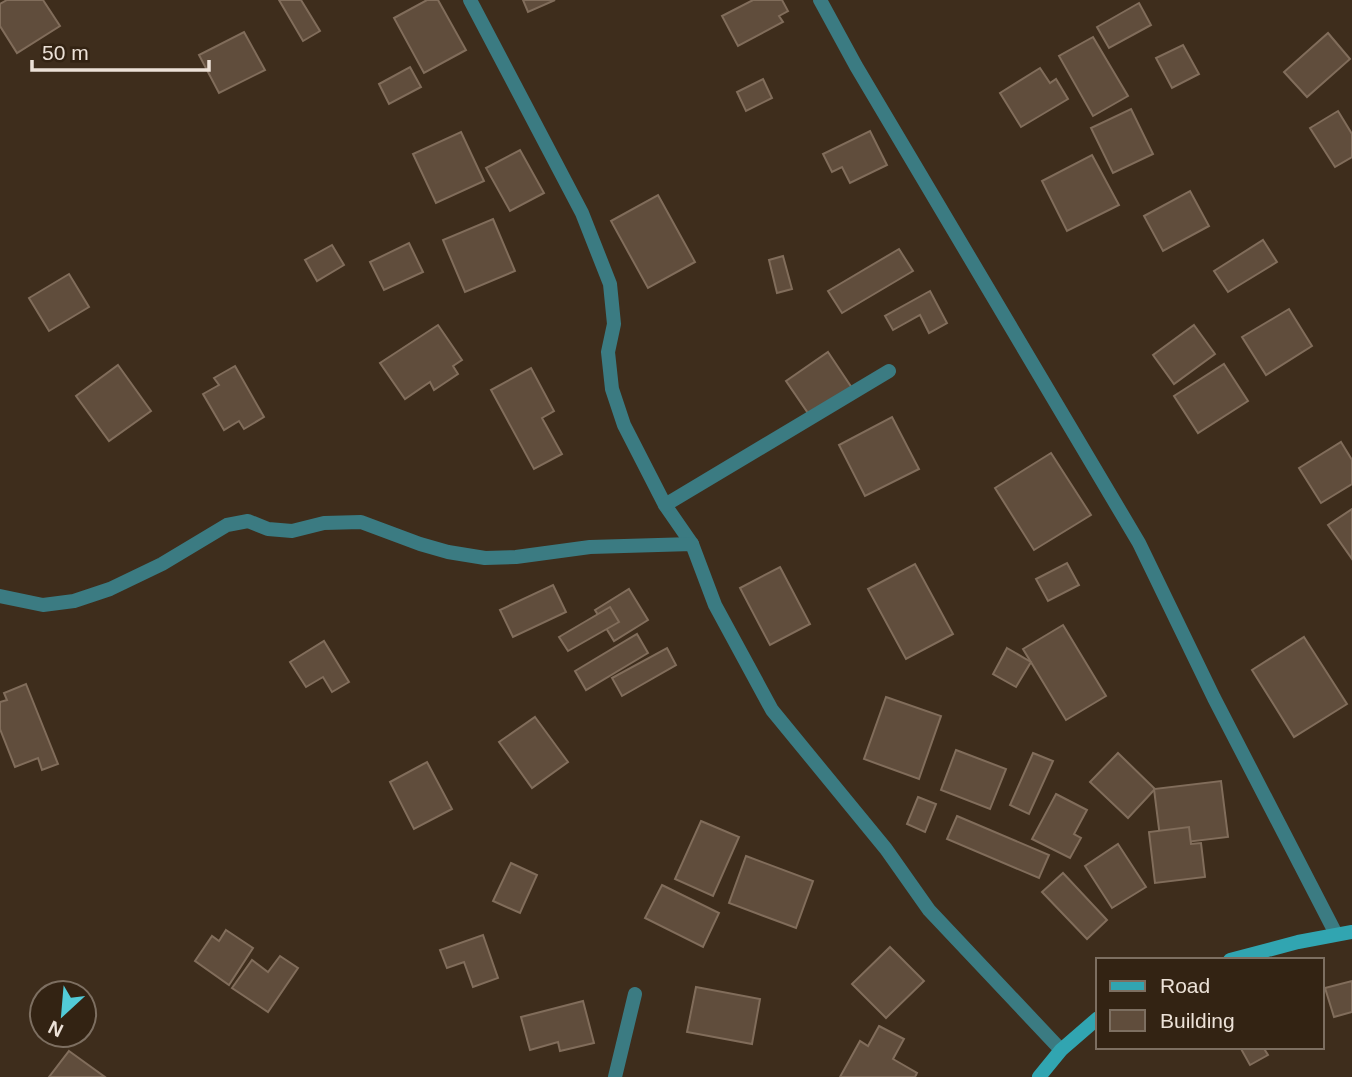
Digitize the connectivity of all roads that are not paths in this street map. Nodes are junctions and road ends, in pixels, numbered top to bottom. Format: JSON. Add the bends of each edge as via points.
{"nodes":[{"id":1,"x":470,"y":0,"type":"edge"},
{"id":2,"x":820,"y":0,"type":"edge"},
{"id":3,"x":890,"y":371,"type":"dead end"},
{"id":4,"x":666,"y":505,"type":"junction"},
{"id":5,"x":692,"y":544,"type":"junction"},
{"id":6,"x":0,"y":596,"type":"edge"},
{"id":7,"x":1352,"y":932,"type":"edge"},
{"id":8,"x":1336,"y":934,"type":"junction"},
{"id":9,"x":1238,"y":958,"type":"edge"},
{"id":10,"x":635,"y":993,"type":"dead end"},
{"id":11,"x":1096,"y":1020,"type":"edge"},
{"id":12,"x":1061,"y":1050,"type":"junction"},
{"id":13,"x":615,"y":1077,"type":"edge"},
{"id":14,"x":1038,"y":1077,"type":"edge"}],
"edges":[{"from":1,"to":4,"type":"street","via":[[582,213],[610,284],[612,389],[624,425]]},
{"from":2,"to":8,"type":"street","via":[[1139,543]]},
{"from":3,"to":4,"type":"street"},
{"from":4,"to":5,"type":"street"},
{"from":5,"to":6,"type":"street","via":[[590,547],[485,558],[420,544],[361,522],[324,523],[292,531],[248,521],[228,525],[162,564],[74,601],[43,605]]},
{"from":5,"to":12,"type":"street","via":[[715,605],[772,710],[886,849],[929,911]]},
{"from":7,"to":8,"type":"main road"},
{"from":8,"to":9,"type":"main road"},
{"from":10,"to":13,"type":"street"},
{"from":11,"to":12,"type":"main road"},
{"from":12,"to":14,"type":"main road"}]}
